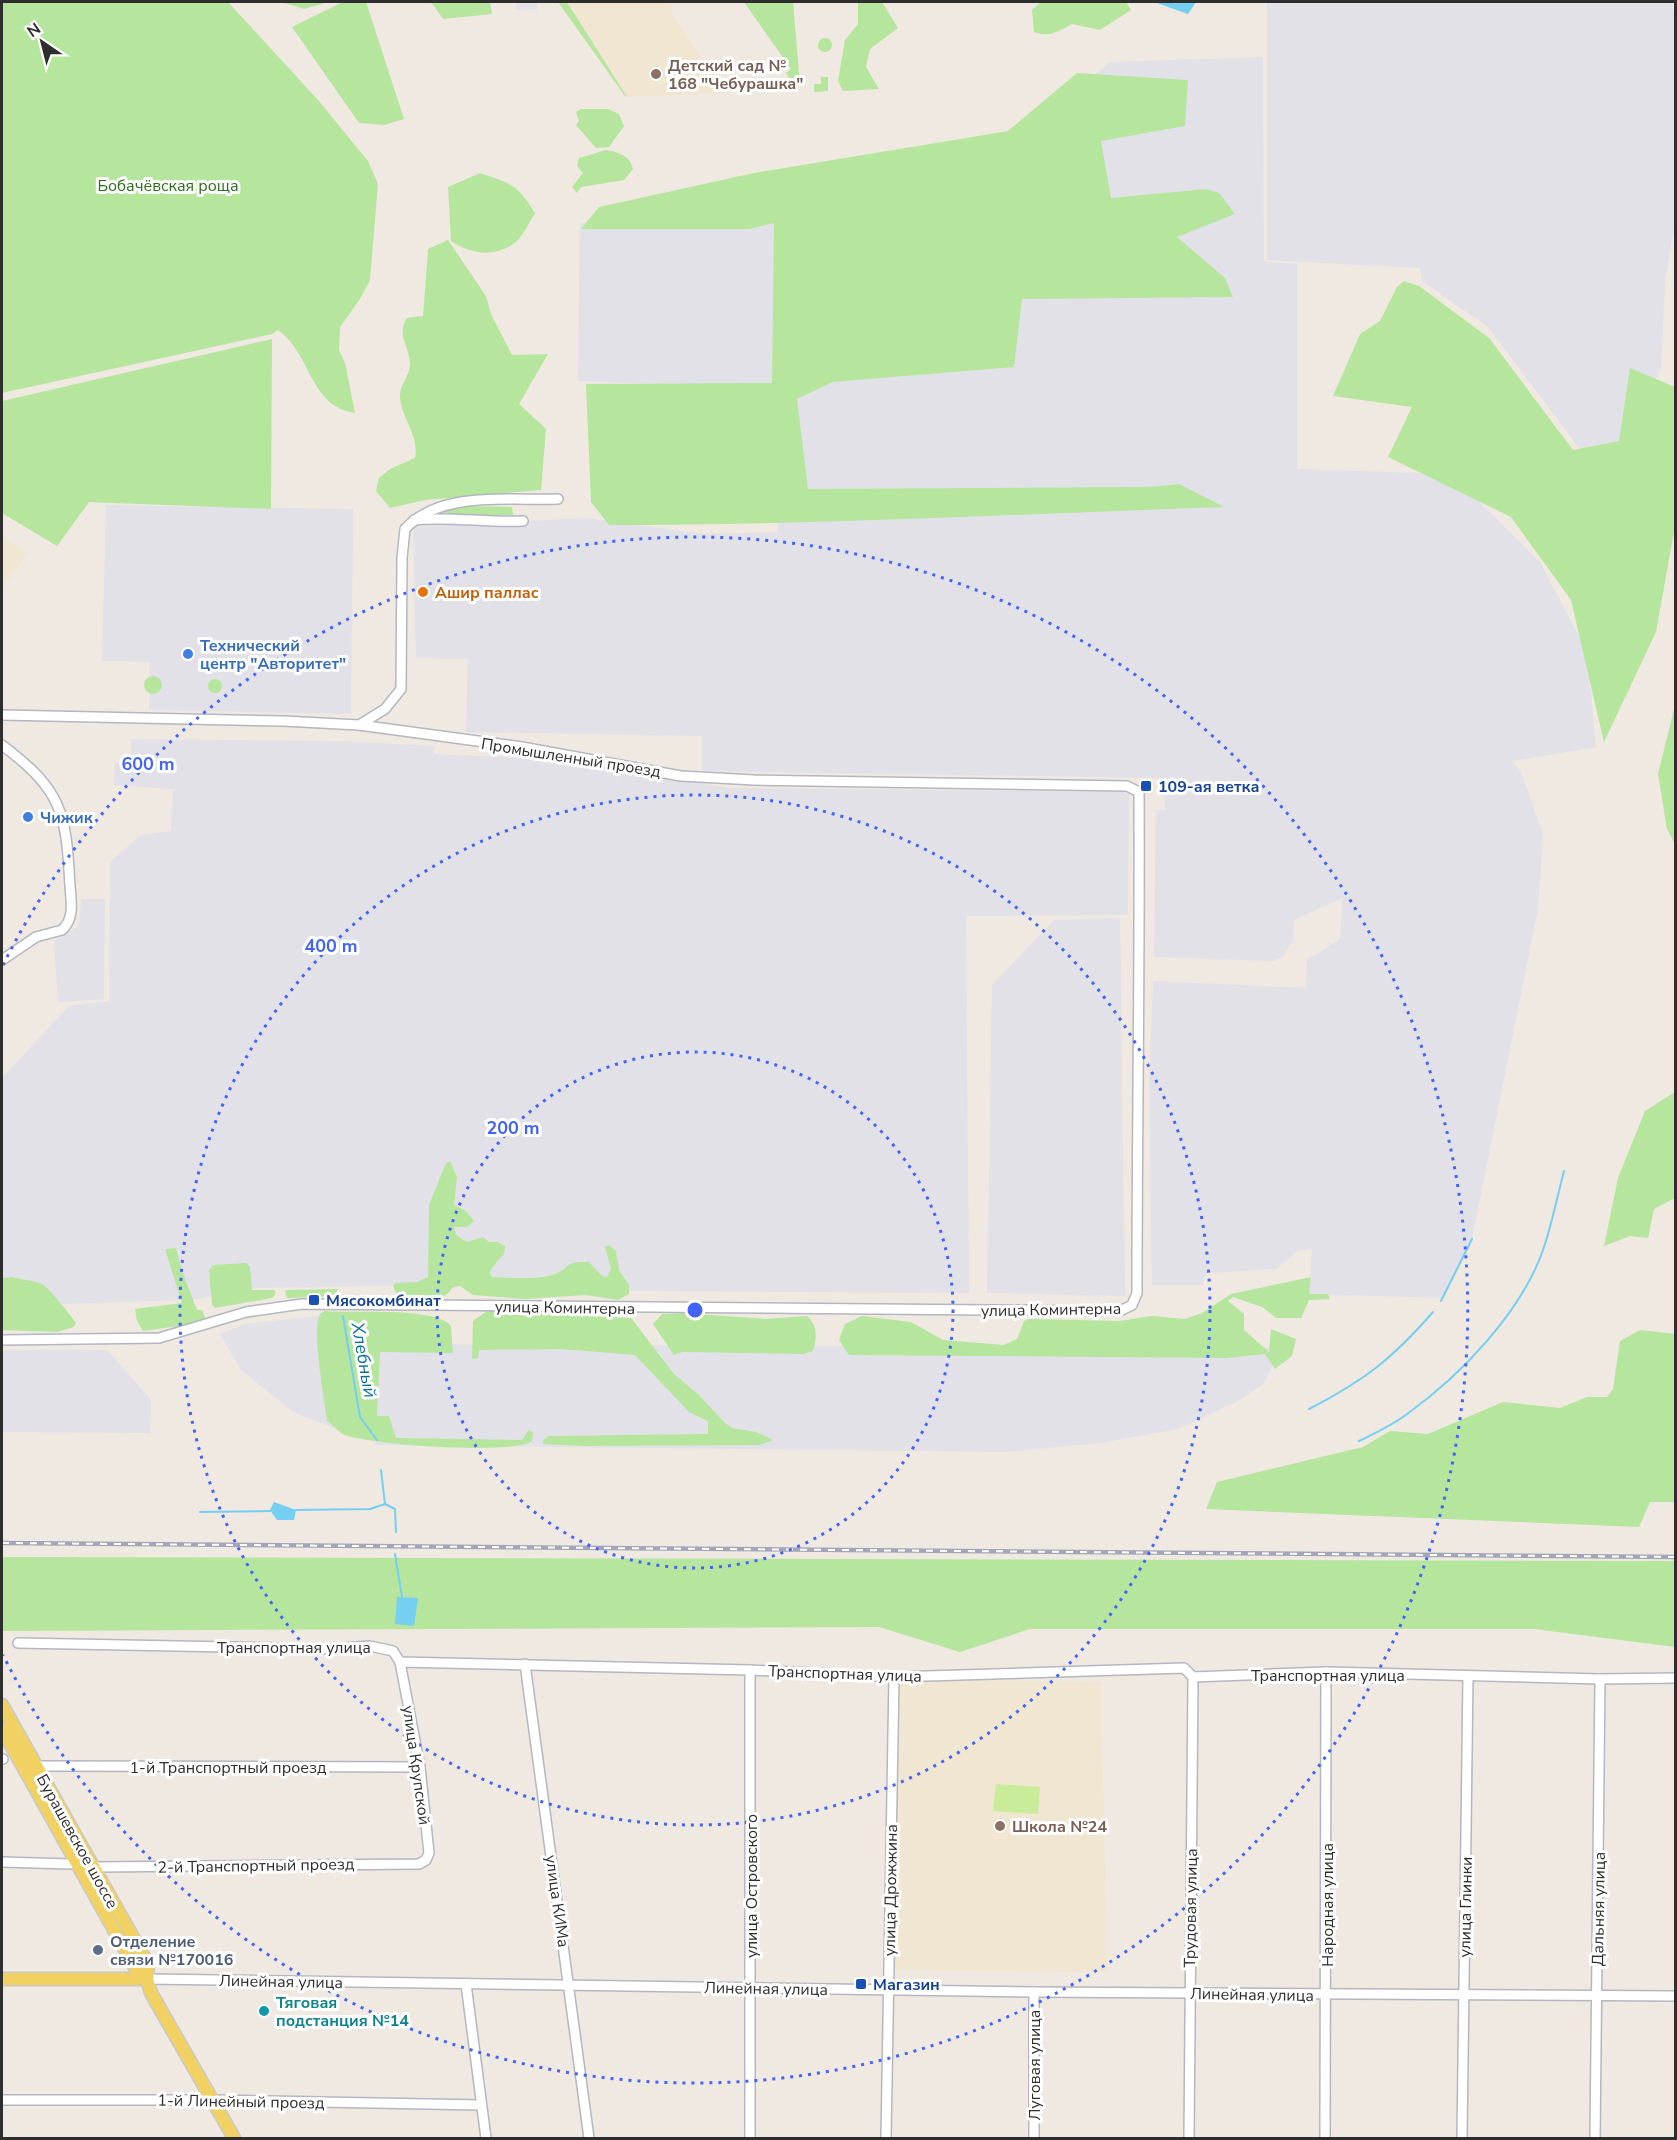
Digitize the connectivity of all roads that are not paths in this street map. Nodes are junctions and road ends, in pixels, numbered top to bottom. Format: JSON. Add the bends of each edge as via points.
{"nodes":[{"id":1,"x":558,"y":499,"type":"dead end"},
{"id":2,"x":414,"y":519,"type":"junction"},
{"id":3,"x":523,"y":521,"type":"dead end"},
{"id":4,"x":2,"y":715,"type":"edge"},
{"id":5,"x":359,"y":725,"type":"junction"},
{"id":6,"x":2,"y":745,"type":"edge"},
{"id":7,"x":2,"y":960,"type":"edge"},
{"id":8,"x":1132,"y":1305,"type":"joint"},
{"id":9,"x":2,"y":1340,"type":"edge"},
{"id":10,"x":18,"y":1643,"type":"dead end"},
{"id":11,"x":400,"y":1662,"type":"junction"},
{"id":12,"x":525,"y":1664,"type":"junction"},
{"id":13,"x":750,"y":1670,"type":"junction"},
{"id":14,"x":1326,"y":1672,"type":"junction"},
{"id":15,"x":1468,"y":1676,"type":"junction"},
{"id":16,"x":894,"y":1677,"type":"junction"},
{"id":17,"x":1193,"y":1677,"type":"junction"},
{"id":18,"x":1676,"y":1678,"type":"edge"},
{"id":19,"x":1600,"y":1679,"type":"junction"},
{"id":20,"x":2,"y":1705,"type":"edge"},
{"id":21,"x":2,"y":1729,"type":"edge"},
{"id":22,"x":36,"y":1766,"type":"junction"},
{"id":23,"x":420,"y":1767,"type":"junction"},
{"id":24,"x":75,"y":1861,"type":"junction"},
{"id":25,"x":2,"y":1862,"type":"edge"},
{"id":26,"x":419,"y":1864,"type":"joint"},
{"id":27,"x":93,"y":1869,"type":"junction"},
{"id":28,"x":147,"y":1979,"type":"junction"},
{"id":29,"x":2,"y":1980,"type":"edge"},
{"id":30,"x":466,"y":1984,"type":"junction"},
{"id":31,"x":570,"y":1985,"type":"junction"},
{"id":32,"x":751,"y":1988,"type":"junction"},
{"id":33,"x":888,"y":1990,"type":"junction"},
{"id":34,"x":1034,"y":1992,"type":"junction"},
{"id":35,"x":1189,"y":1993,"type":"junction"},
{"id":36,"x":1327,"y":1995,"type":"junction"},
{"id":37,"x":1464,"y":1995,"type":"junction"},
{"id":38,"x":1597,"y":1996,"type":"junction"},
{"id":39,"x":1676,"y":1996,"type":"edge"},
{"id":40,"x":2,"y":2100,"type":"edge"},
{"id":41,"x":212,"y":2100,"type":"junction"},
{"id":42,"x":482,"y":2105,"type":"junction"},
{"id":43,"x":234,"y":2139,"type":"edge"},
{"id":44,"x":486,"y":2139,"type":"edge"},
{"id":45,"x":589,"y":2139,"type":"edge"},
{"id":46,"x":750,"y":2139,"type":"edge"},
{"id":47,"x":886,"y":2139,"type":"edge"},
{"id":48,"x":1034,"y":2139,"type":"edge"},
{"id":49,"x":1189,"y":2139,"type":"edge"},
{"id":50,"x":1325,"y":2139,"type":"edge"},
{"id":51,"x":1462,"y":2139,"type":"edge"},
{"id":52,"x":1595,"y":2139,"type":"edge"}],
"edges":[{"from":1,"to":2,"type":"street","via":[[471,502],[436,507]]},
{"from":2,"to":3,"type":"street"},
{"from":2,"to":5,"type":"street","via":[[405,530],[402,558],[401,688],[385,709]]},
{"from":4,"to":5,"type":"street","name":"Промышленный проезд"},
{"from":5,"to":8,"type":"street","name":"Промышленный проезд","via":[[534,748],[681,776],[1127,786],[1139,792],[1137,1293]]},
{"from":6,"to":7,"type":"street","via":[[39,775],[59,808],[66,833],[71,909],[62,930],[36,937]]},
{"from":8,"to":9,"type":"street","name":"улица Коминтерна","via":[[1120,1311],[302,1304],[246,1312],[159,1338]]},
{"from":10,"to":11,"type":"street","name":"Транспортная улица","via":[[330,1649],[370,1646],[393,1651]]},
{"from":11,"to":12,"type":"street","name":"Транспортная улица"},
{"from":11,"to":23,"type":"street","name":"улица Крупской"},
{"from":12,"to":13,"type":"street","name":"Транспортная улица"},
{"from":12,"to":31,"type":"street","name":"улица КИМа"},
{"from":13,"to":16,"type":"street","name":"Транспортная улица"},
{"from":13,"to":32,"type":"street","name":"улица Островского"},
{"from":14,"to":15,"type":"street","name":"Транспортная улица"},
{"from":14,"to":17,"type":"street","name":"Транспортная улица"},
{"from":14,"to":36,"type":"street","name":"Народная улица"},
{"from":15,"to":19,"type":"street","name":"Транспортная улица"},
{"from":15,"to":37,"type":"street","name":"улица Глинки"},
{"from":16,"to":17,"type":"street","name":"Транспортная улица","via":[[1184,1668]]},
{"from":16,"to":33,"type":"street","name":"улица Дрожжина"},
{"from":17,"to":35,"type":"street","name":"Трудовая улица"},
{"from":18,"to":19,"type":"street","name":"Транспортная улица"},
{"from":19,"to":38,"type":"street","name":"Дальняя улица"},
{"from":20,"to":22,"type":"main road","name":"Бурашевское шоссе"},
{"from":21,"to":24,"type":"main road","name":"Бурашевское шоссе"},
{"from":22,"to":23,"type":"street","name":"1-й Транспортный проезд"},
{"from":22,"to":27,"type":"main road","name":"Бурашевское шоссе"},
{"from":23,"to":26,"type":"street","name":"улица Крупской","via":[[429,1852]]},
{"from":24,"to":25,"type":"street"},
{"from":24,"to":28,"type":"main road","name":"Бурашевское шоссе","via":[[137,1971]]},
{"from":26,"to":27,"type":"street","name":"2-й Транспортный проезд"},
{"from":27,"to":28,"type":"main road","name":"Бурашевское шоссе","via":[[148,1964]]},
{"from":28,"to":29,"type":"main road","name":"Линейная улица"},
{"from":28,"to":30,"type":"street","name":"Линейная улица"},
{"from":28,"to":41,"type":"main road","name":"Бурашевское шоссе","via":[[151,1993]]},
{"from":30,"to":31,"type":"street","name":"Линейная улица"},
{"from":30,"to":42,"type":"street"},
{"from":31,"to":32,"type":"street","name":"Линейная улица"},
{"from":31,"to":45,"type":"street","name":"улица КИМа"},
{"from":32,"to":33,"type":"street","name":"Линейная улица"},
{"from":32,"to":46,"type":"street","name":"улица Островского"},
{"from":33,"to":34,"type":"street","name":"Линейная улица"},
{"from":33,"to":47,"type":"street","name":"улица Дрожжина"},
{"from":34,"to":35,"type":"street","name":"Линейная улица"},
{"from":34,"to":48,"type":"street","name":"Луговая улица"},
{"from":35,"to":36,"type":"street","name":"Линейная улица"},
{"from":35,"to":49,"type":"street","name":"Трудовая улица"},
{"from":36,"to":37,"type":"street","name":"Линейная улица"},
{"from":36,"to":50,"type":"street","name":"Народная улица"},
{"from":37,"to":38,"type":"street","name":"Линейная улица"},
{"from":37,"to":51,"type":"street","name":"улица Глинки"},
{"from":38,"to":39,"type":"street","name":"Линейная улица"},
{"from":38,"to":52,"type":"street","name":"Дальняя улица"},
{"from":40,"to":41,"type":"street","name":"1-й Линейный проезд"},
{"from":41,"to":42,"type":"street","name":"1-й Линейный проезд"},
{"from":41,"to":43,"type":"main road","name":"Бурашевское шоссе"},
{"from":42,"to":44,"type":"street"}]}
